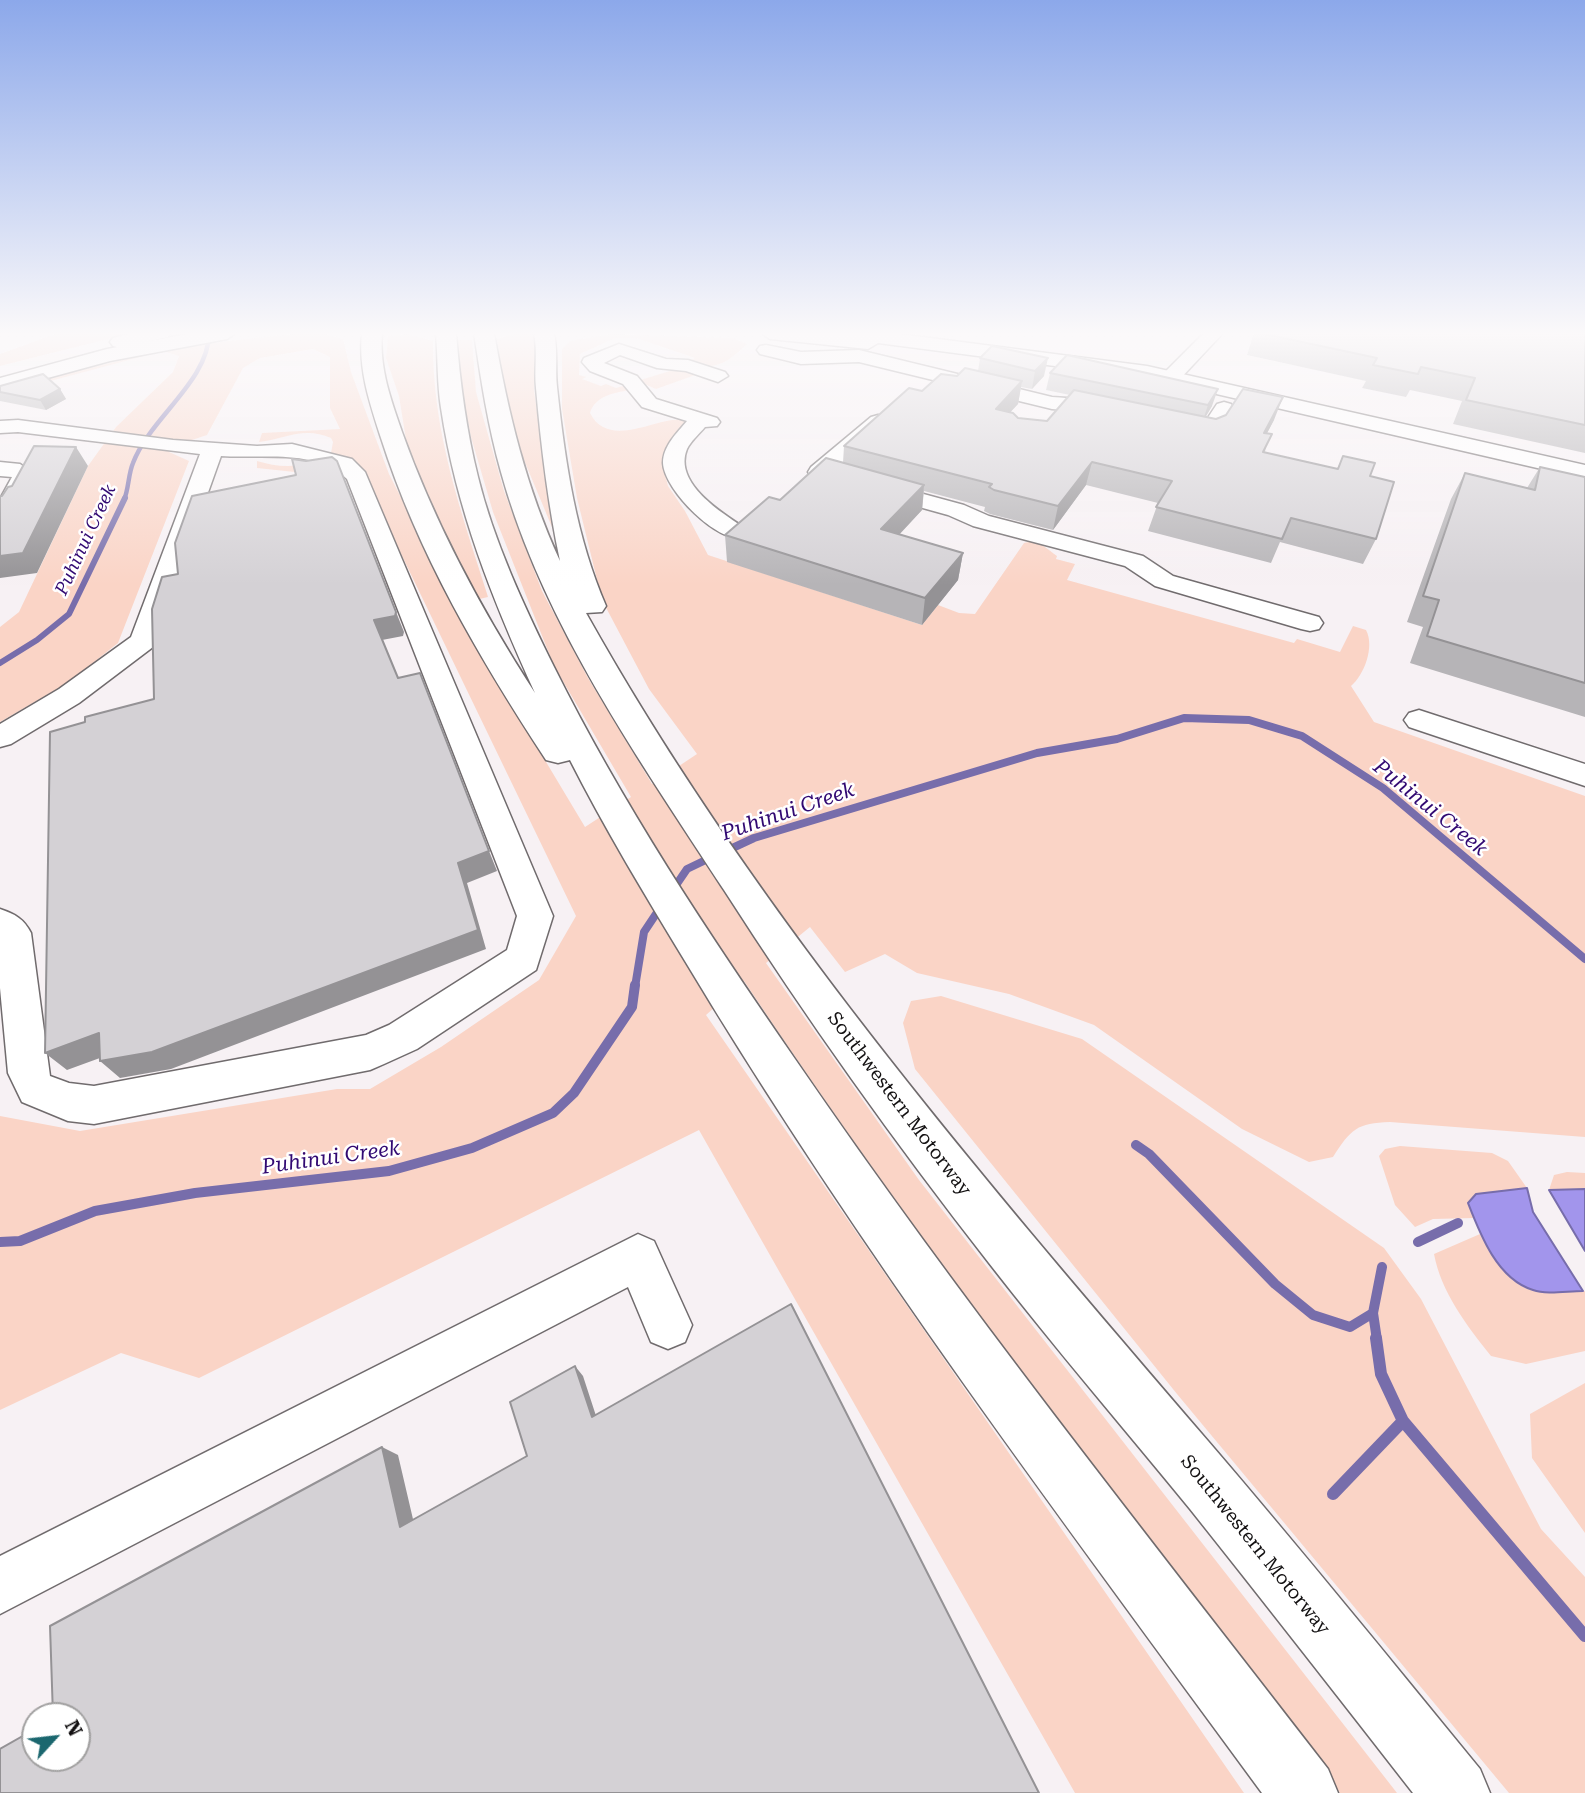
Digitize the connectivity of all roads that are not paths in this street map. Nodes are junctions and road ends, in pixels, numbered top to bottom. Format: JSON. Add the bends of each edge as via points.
{"nodes":[{"id":1,"x":386,"y":417,"type":"edge"},
{"id":2,"x":453,"y":417,"type":"edge"},
{"id":3,"x":497,"y":417,"type":"edge"},
{"id":4,"x":550,"y":417,"type":"edge"},
{"id":5,"x":704,"y":417,"type":"edge"},
{"id":6,"x":883,"y":417,"type":"edge"},
{"id":7,"x":1219,"y":417,"type":"edge"},
{"id":8,"x":1344,"y":417,"type":"edge"},
{"id":9,"x":1157,"y":421,"type":"edge"},
{"id":10,"x":6,"y":425,"type":"edge"},
{"id":11,"x":212,"y":449,"type":"junction"},
{"id":12,"x":0,"y":469,"type":"edge"},
{"id":13,"x":1585,"y":472,"type":"edge"},
{"id":14,"x":7,"y":508,"type":"edge"},
{"id":15,"x":737,"y":533,"type":"edge"},
{"id":16,"x":1310,"y":623,"type":"dead end"},
{"id":17,"x":1419,"y":720,"type":"dead end"},
{"id":18,"x":0,"y":737,"type":"edge"},
{"id":19,"x":668,"y":774,"type":"junction"},
{"id":20,"x":1585,"y":775,"type":"edge"},
{"id":21,"x":618,"y":823,"type":"junction"},
{"id":22,"x":0,"y":923,"type":"edge"},
{"id":23,"x":668,"y":1325,"type":"dead end"},
{"id":24,"x":0,"y":1586,"type":"edge"},
{"id":25,"x":1304,"y":1793,"type":"edge"},
{"id":26,"x":1456,"y":1793,"type":"edge"}],
"edges":[{"from":1,"to":21,"type":"main road","via":[[447,565],[479,624],[567,765]]},
{"from":2,"to":21,"type":"main road","via":[[476,514],[515,617]]},
{"from":3,"to":19,"type":"main road","name":"Southwestern Motorway","via":[[523,511],[591,653]]},
{"from":4,"to":19,"type":"main road","via":[[561,504],[575,565]]},
{"from":5,"to":15,"type":"street","via":[[676,450],[673,467],[696,500]]},
{"from":6,"to":16,"type":"street","via":[[819,472],[1134,561],[1164,581]]},
{"from":7,"to":9,"type":"street","via":[[1209,433]]},
{"from":8,"to":13,"type":"main road"},
{"from":10,"to":11,"type":"street"},
{"from":11,"to":18,"type":"street","via":[[143,641],[69,696]]},
{"from":11,"to":22,"type":"street","via":[[292,450],[344,464],[357,477],[535,916],[523,959],[403,1037],[370,1052],[94,1105],[68,1102],[36,1089],[28,1073],[13,933]]},
{"from":12,"to":14,"type":"street","via":[[24,475]]},
{"from":17,"to":20,"type":"street"},
{"from":19,"to":26,"type":"main road","name":"Southwestern Motorway","via":[[782,949],[900,1109],[1005,1244],[1210,1488]]},
{"from":21,"to":25,"type":"main road","via":[[809,1120],[926,1285]]},
{"from":23,"to":24,"type":"street","via":[[638,1257]]}]}
